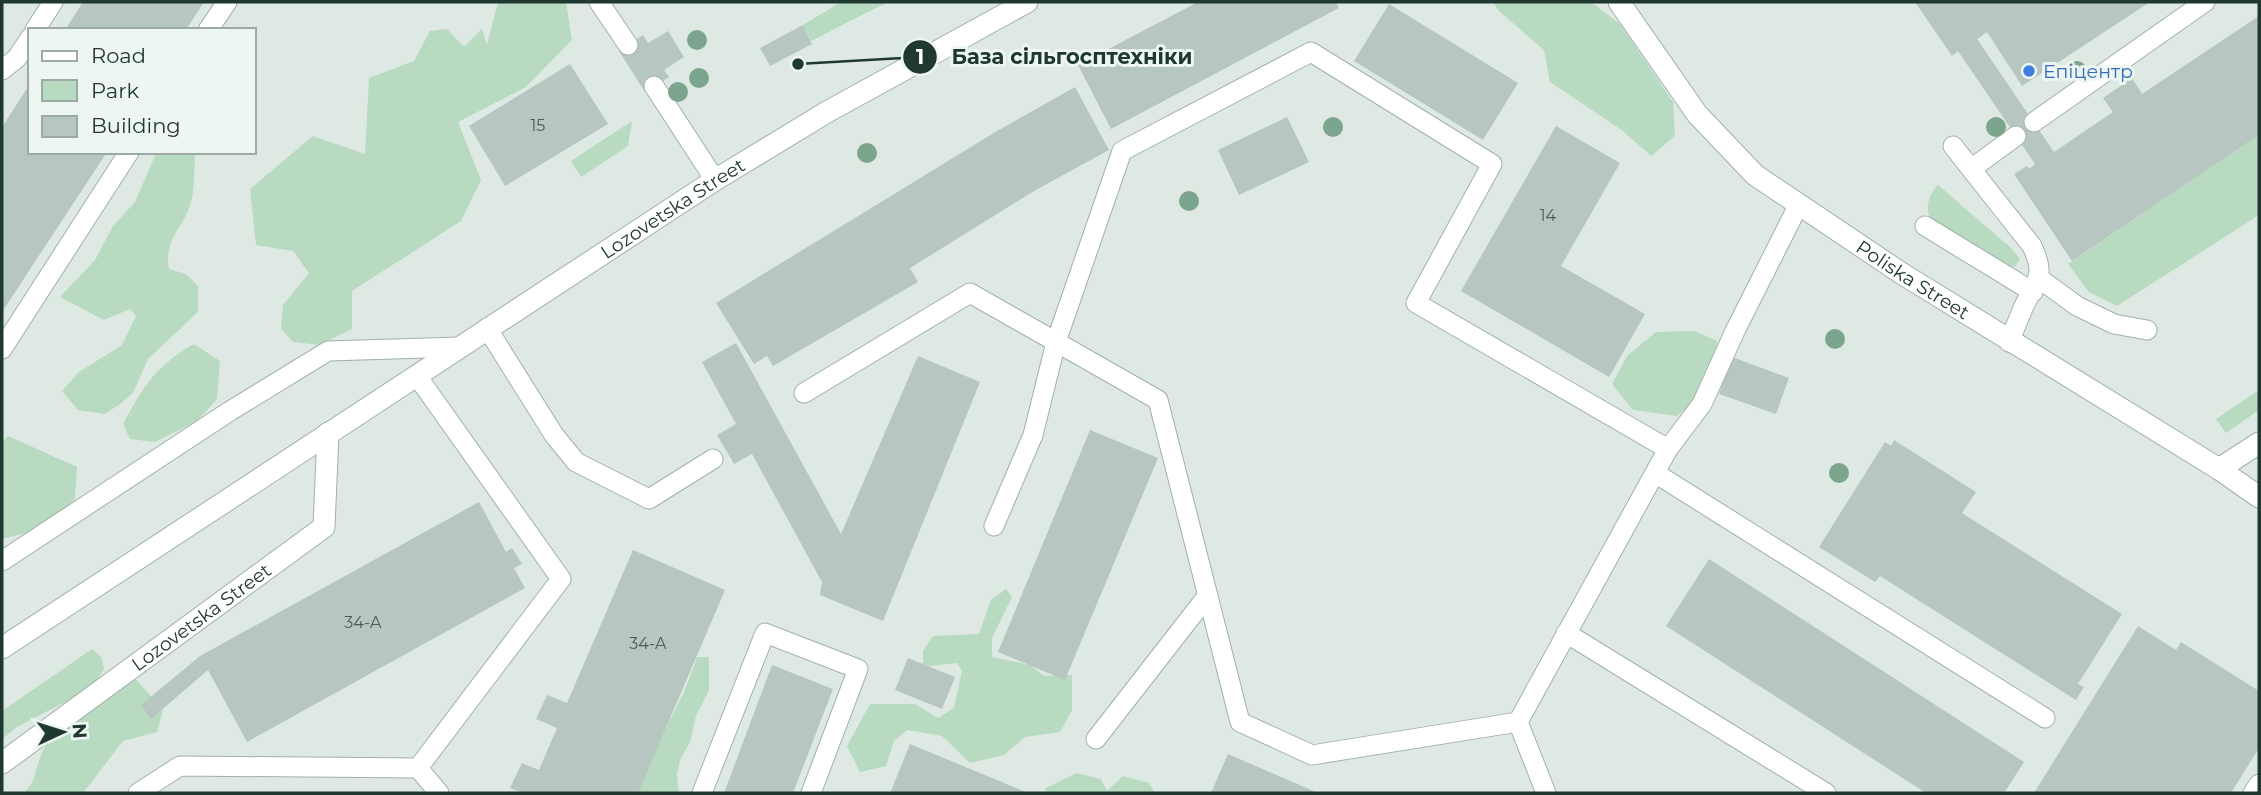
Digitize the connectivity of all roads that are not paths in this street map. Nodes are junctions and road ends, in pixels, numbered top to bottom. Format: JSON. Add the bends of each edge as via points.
{"nodes":[{"id":1,"x":53,"y":2,"type":"edge"},
{"id":2,"x":227,"y":2,"type":"edge"},
{"id":3,"x":599,"y":2,"type":"edge"},
{"id":4,"x":1027,"y":2,"type":"edge"},
{"id":5,"x":1619,"y":2,"type":"edge"},
{"id":6,"x":2205,"y":2,"type":"edge"},
{"id":7,"x":36,"y":28,"type":"edge"},
{"id":8,"x":209,"y":28,"type":"edge"},
{"id":9,"x":28,"y":41,"type":"edge"},
{"id":10,"x":628,"y":45,"type":"dead end"},
{"id":11,"x":2,"y":70,"type":"edge"},
{"id":12,"x":654,"y":86,"type":"dead end"},
{"id":13,"x":2034,"y":122,"type":"dead end"},
{"id":14,"x":2016,"y":136,"type":"dead end"},
{"id":15,"x":1952,"y":146,"type":"dead end"},
{"id":16,"x":128,"y":154,"type":"edge"},
{"id":17,"x":1971,"y":169,"type":"junction"},
{"id":18,"x":715,"y":180,"type":"junction"},
{"id":19,"x":1799,"y":204,"type":"junction"},
{"id":20,"x":1925,"y":226,"type":"dead end"},
{"id":21,"x":2036,"y":285,"type":"junction"},
{"id":22,"x":487,"y":328,"type":"junction"},
{"id":23,"x":2147,"y":330,"type":"dead end"},
{"id":24,"x":1056,"y":342,"type":"junction"},
{"id":25,"x":2009,"y":342,"type":"junction"},
{"id":26,"x":459,"y":346,"type":"junction"},
{"id":27,"x":2,"y":349,"type":"edge"},
{"id":28,"x":417,"y":376,"type":"junction"},
{"id":29,"x":804,"y":393,"type":"dead end"},
{"id":30,"x":328,"y":433,"type":"junction"},
{"id":31,"x":2259,"y":443,"type":"edge"},
{"id":32,"x":1668,"y":449,"type":"junction"},
{"id":33,"x":713,"y":459,"type":"dead end"},
{"id":34,"x":2219,"y":470,"type":"junction"},
{"id":35,"x":1655,"y":473,"type":"junction"},
{"id":36,"x":2259,"y":497,"type":"edge"},
{"id":37,"x":994,"y":526,"type":"dead end"},
{"id":38,"x":2,"y":561,"type":"edge"},
{"id":39,"x":1209,"y":596,"type":"junction"},
{"id":40,"x":1566,"y":634,"type":"junction"},
{"id":41,"x":2,"y":648,"type":"edge"},
{"id":42,"x":2045,"y":718,"type":"dead end"},
{"id":43,"x":1518,"y":722,"type":"junction"},
{"id":44,"x":1096,"y":739,"type":"dead end"},
{"id":45,"x":2,"y":763,"type":"edge"},
{"id":46,"x":418,"y":768,"type":"junction"},
{"id":47,"x":2259,"y":784,"type":"edge"},
{"id":48,"x":138,"y":793,"type":"edge"},
{"id":49,"x":439,"y":793,"type":"edge"},
{"id":50,"x":702,"y":793,"type":"edge"},
{"id":51,"x":811,"y":793,"type":"edge"},
{"id":52,"x":1546,"y":793,"type":"edge"},
{"id":53,"x":1826,"y":793,"type":"edge"},
{"id":54,"x":2253,"y":793,"type":"edge"}],
"edges":[{"from":1,"to":7,"type":"lane"},
{"from":2,"to":8,"type":"lane"},
{"from":3,"to":10,"type":"lane"},
{"from":4,"to":18,"type":"street","name":"Lozovetska Street","via":[[827,112]]},
{"from":5,"to":19,"type":"street","name":"Poliska Street","via":[[1697,114],[1755,175]]},
{"from":6,"to":13,"type":"lane"},
{"from":9,"to":11,"type":"lane"},
{"from":12,"to":18,"type":"lane"},
{"from":14,"to":17,"type":"lane"},
{"from":15,"to":17,"type":"lane"},
{"from":16,"to":27,"type":"lane"},
{"from":17,"to":21,"type":"lane","via":[[2032,246],[2039,261]]},
{"from":18,"to":22,"type":"street","name":"Lozovetska Street"},
{"from":19,"to":25,"type":"street","name":"Poliska Street"},
{"from":19,"to":32,"type":"lane","via":[[1702,404]]},
{"from":20,"to":21,"type":"lane"},
{"from":21,"to":23,"type":"lane","via":[[2114,324]]},
{"from":21,"to":25,"type":"lane"},
{"from":22,"to":26,"type":"street","name":"Lozovetska Street"},
{"from":22,"to":33,"type":"lane","via":[[576,462],[649,499]]},
{"from":24,"to":29,"type":"lane","via":[[970,293]]},
{"from":24,"to":32,"type":"lane","via":[[1122,151],[1311,52],[1492,164],[1416,303]]},
{"from":24,"to":37,"type":"lane","via":[[1033,435]]},
{"from":24,"to":39,"type":"lane","via":[[1158,400]]},
{"from":25,"to":34,"type":"street","name":"Poliska Street"},
{"from":26,"to":28,"type":"street","name":"Lozovetska Street"},
{"from":26,"to":38,"type":"lane","via":[[328,351]]},
{"from":28,"to":30,"type":"street","name":"Lozovetska Street"},
{"from":28,"to":46,"type":"lane","via":[[561,579]]},
{"from":30,"to":41,"type":"street","name":"Lozovetska Street"},
{"from":30,"to":45,"type":"street","name":"Lozovetska Street","via":[[324,527]]},
{"from":31,"to":34,"type":"street"},
{"from":32,"to":35,"type":"lane"},
{"from":34,"to":36,"type":"street","name":"Poliska Street"},
{"from":35,"to":40,"type":"lane"},
{"from":35,"to":42,"type":"lane"},
{"from":39,"to":43,"type":"lane","via":[[1240,722],[1312,755]]},
{"from":39,"to":44,"type":"lane"},
{"from":40,"to":43,"type":"lane"},
{"from":40,"to":53,"type":"lane"},
{"from":43,"to":52,"type":"lane"},
{"from":46,"to":48,"type":"lane","via":[[180,766]]},
{"from":46,"to":49,"type":"lane"},
{"from":47,"to":54,"type":"lane"},
{"from":50,"to":51,"type":"lane","via":[[765,633],[858,669]]}]}
